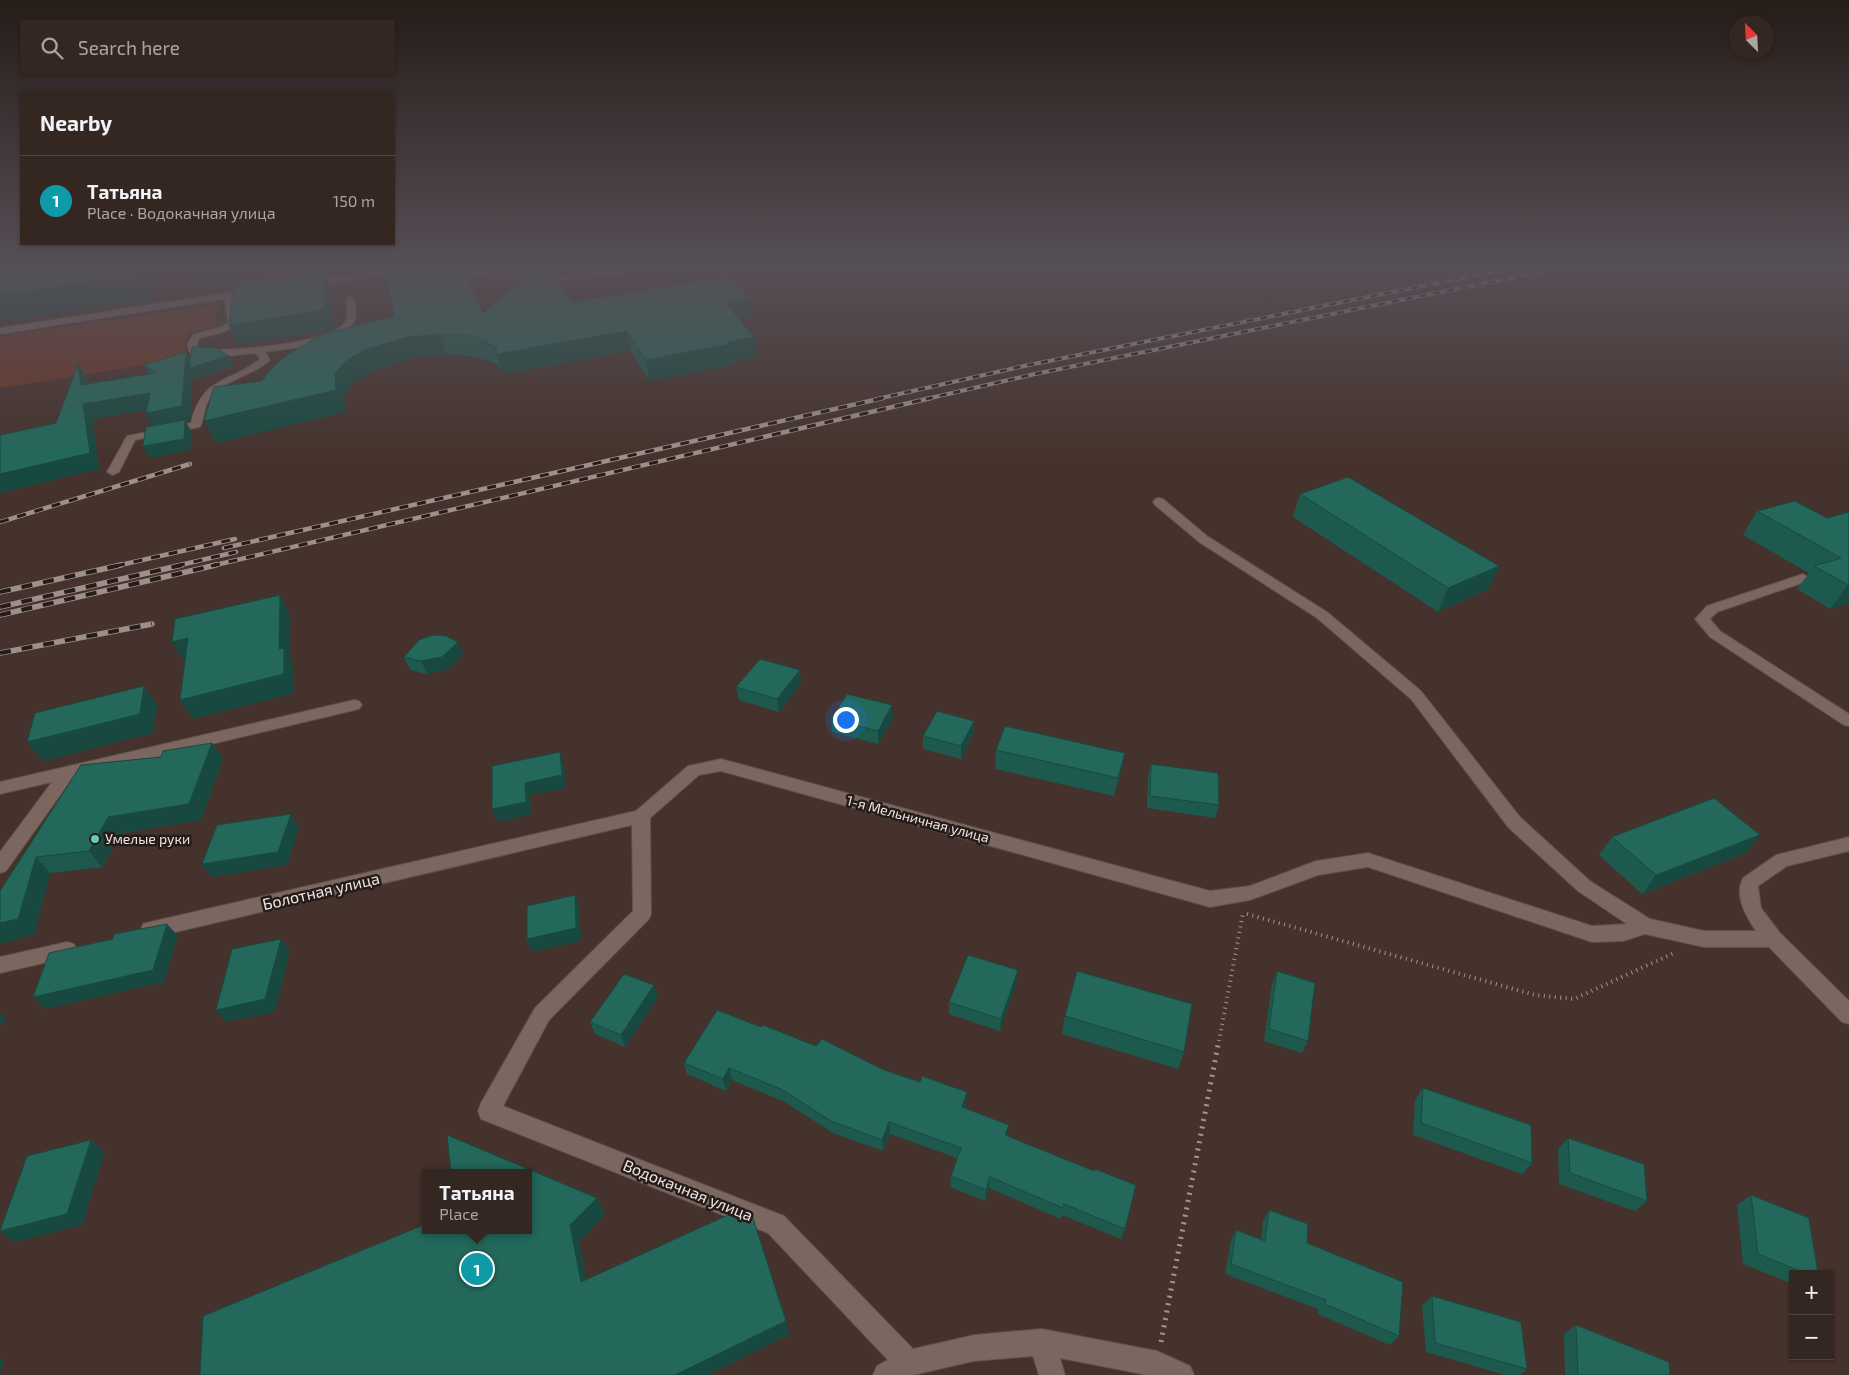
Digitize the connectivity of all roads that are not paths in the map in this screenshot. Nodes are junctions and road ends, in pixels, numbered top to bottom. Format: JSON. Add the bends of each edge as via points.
{"nodes":[{"id":1,"x":216,"y":331,"type":"edge"},
{"id":2,"x":339,"y":331,"type":"edge"},
{"id":3,"x":258,"y":349,"type":"junction"},
{"id":4,"x":113,"y":472,"type":"dead end"},
{"id":5,"x":1159,"y":502,"type":"dead end"},
{"id":6,"x":1803,"y":578,"type":"dead end"},
{"id":7,"x":354,"y":706,"type":"dead end"},
{"id":8,"x":1849,"y":721,"type":"edge"},
{"id":9,"x":68,"y":772,"type":"junction"},
{"id":10,"x":0,"y":788,"type":"edge"},
{"id":11,"x":641,"y":816,"type":"junction"},
{"id":12,"x":1849,"y":844,"type":"edge"},
{"id":13,"x":0,"y":866,"type":"edge"},
{"id":14,"x":1646,"y":926,"type":"junction"},
{"id":15,"x":136,"y":934,"type":"edge"},
{"id":16,"x":1773,"y":939,"type":"junction"},
{"id":17,"x":88,"y":945,"type":"edge"},
{"id":18,"x":0,"y":965,"type":"edge"},
{"id":19,"x":1849,"y":1015,"type":"edge"},
{"id":20,"x":1042,"y":1342,"type":"junction"},
{"id":21,"x":909,"y":1363,"type":"junction"},
{"id":22,"x":886,"y":1375,"type":"edge"},
{"id":23,"x":1052,"y":1375,"type":"edge"},
{"id":24,"x":1180,"y":1375,"type":"edge"}],
"edges":[{"from":1,"to":3,"type":"street","via":[[197,336],[192,344],[195,353]]},
{"from":2,"to":3,"type":"street","via":[[325,338]]},
{"from":3,"to":4,"type":"street","via":[[265,360],[255,370],[221,384],[204,399],[196,425],[131,438]]},
{"from":5,"to":14,"type":"street","via":[[1203,539],[1322,615],[1416,695],[1514,822],[1584,886]]},
{"from":6,"to":8,"type":"street","via":[[1712,609],[1702,620],[1715,634]]},
{"from":7,"to":9,"type":"street"},
{"from":9,"to":10,"type":"street"},
{"from":9,"to":13,"type":"street"},
{"from":11,"to":14,"type":"street","name":"1-я Мельничная улица","via":[[694,770],[721,765],[1210,899],[1250,893],[1316,868],[1368,860],[1592,934],[1623,933]]},
{"from":11,"to":15,"type":"street","name":"Болотная улица"},
{"from":11,"to":21,"type":"street","name":"Водокачная улица","via":[[642,914],[542,1014],[489,1111],[776,1224]]},
{"from":12,"to":16,"type":"street","via":[[1782,860],[1749,883],[1752,910]]},
{"from":14,"to":16,"type":"street","via":[[1704,939]]},
{"from":16,"to":19,"type":"street"},
{"from":17,"to":18,"type":"street"},
{"from":20,"to":21,"type":"street","via":[[974,1348]]},
{"from":20,"to":23,"type":"street"},
{"from":20,"to":24,"type":"street","via":[[1157,1364]]},
{"from":21,"to":22,"type":"street"}]}
